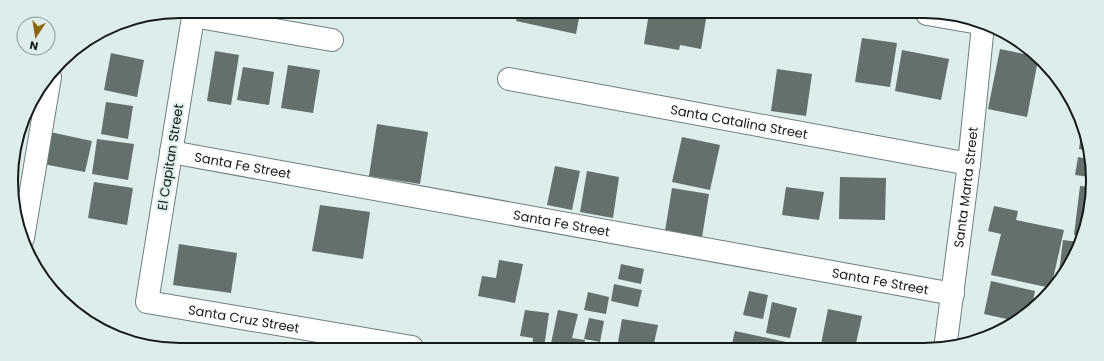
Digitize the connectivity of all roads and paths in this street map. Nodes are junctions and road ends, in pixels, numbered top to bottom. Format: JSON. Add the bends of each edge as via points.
{"nodes":[{"id":1,"x":192,"y":18,"type":"edge"},
{"id":2,"x":214,"y":18,"type":"edge"},
{"id":3,"x":983,"y":29,"type":"edge"},
{"id":4,"x":332,"y":40,"type":"dead end"},
{"id":5,"x":509,"y":79,"type":"dead end"},
{"id":6,"x":48,"y":86,"type":"edge"},
{"id":7,"x":171,"y":152,"type":"junction"},
{"id":8,"x":969,"y":164,"type":"junction"},
{"id":9,"x":25,"y":226,"type":"edge"},
{"id":10,"x":953,"y":294,"type":"junction"},
{"id":11,"x":147,"y":302,"type":"joint"},
{"id":12,"x":946,"y":342,"type":"edge"},
{"id":13,"x":388,"y":343,"type":"edge"}],
"edges":[{"from":1,"to":7,"type":"street","name":"El Capitan Street"},
{"from":2,"to":4,"type":"street"},
{"from":3,"to":8,"type":"street","name":"Santa Marta Street"},
{"from":5,"to":8,"type":"street","name":"Santa Catalina Street"},
{"from":6,"to":9,"type":"street"},
{"from":7,"to":10,"type":"street","name":"Santa Fe Street"},
{"from":7,"to":11,"type":"street","name":"El Capitan Street"},
{"from":8,"to":10,"type":"street","name":"Santa Marta Street"},
{"from":10,"to":12,"type":"street","name":"Santa Marta Street"},
{"from":11,"to":13,"type":"street","name":"Santa Cruz Street"}]}
